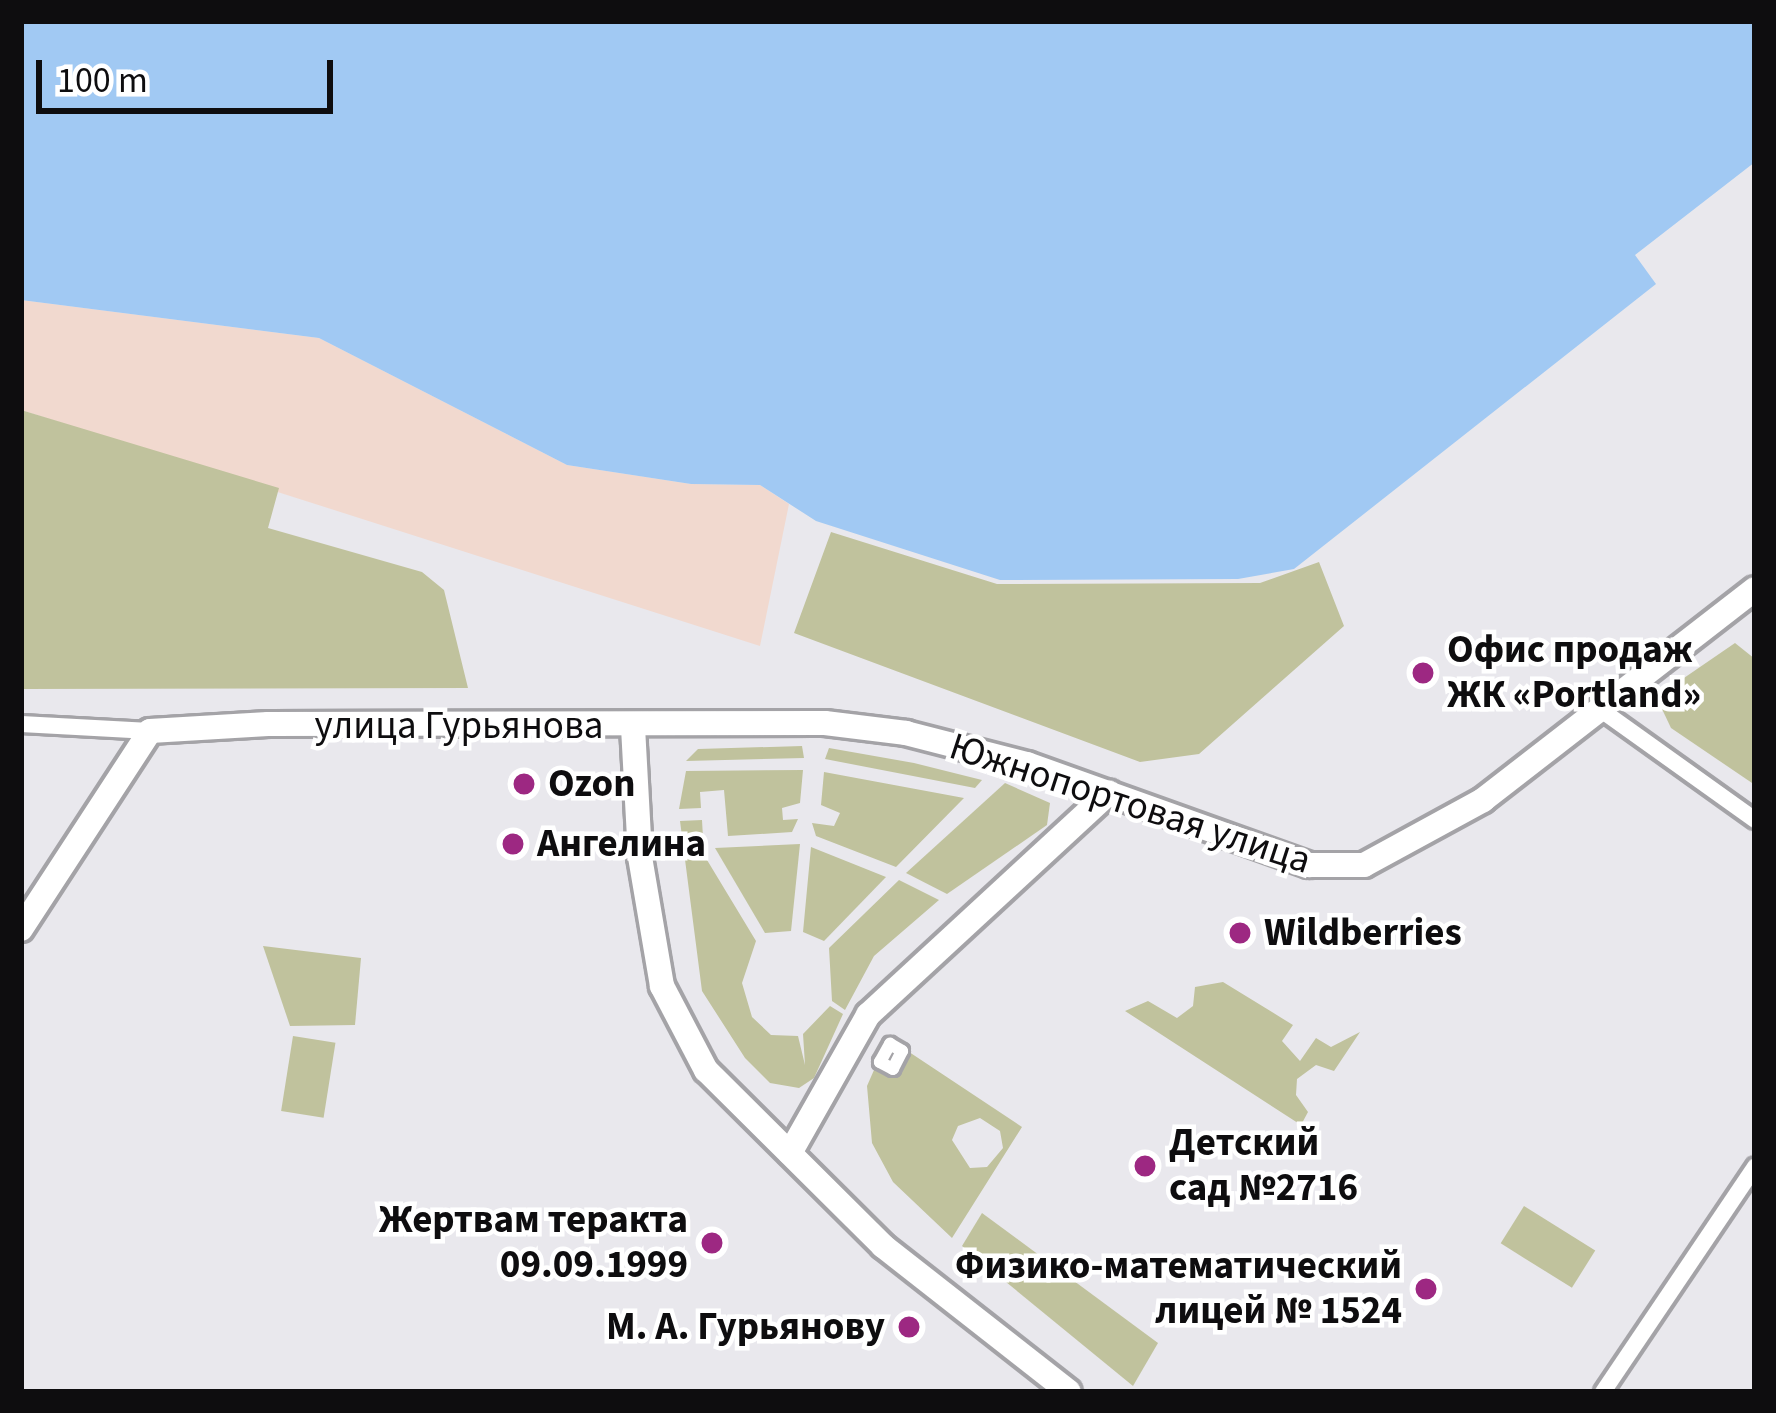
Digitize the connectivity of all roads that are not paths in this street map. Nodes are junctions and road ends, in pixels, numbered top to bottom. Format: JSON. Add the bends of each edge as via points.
{"nodes":[{"id":1,"x":1755,"y":590,"type":"edge"},
{"id":2,"x":1601,"y":710,"type":"junction"},
{"id":3,"x":21,"y":724,"type":"edge"},
{"id":4,"x":633,"y":727,"type":"junction"},
{"id":5,"x":150,"y":731,"type":"junction"},
{"id":6,"x":1109,"y":793,"type":"junction"},
{"id":7,"x":1755,"y":820,"type":"edge"},
{"id":8,"x":21,"y":929,"type":"edge"},
{"id":9,"x":790,"y":1154,"type":"junction"},
{"id":10,"x":1755,"y":1167,"type":"edge"},
{"id":11,"x":1069,"y":1392,"type":"edge"},
{"id":12,"x":1603,"y":1392,"type":"edge"}],
"edges":[{"from":1,"to":2,"type":"main road","name":"Южнопортовая улица"},
{"from":2,"to":6,"type":"main road","name":"Южнопортовая улица","via":[[1408,848],[1339,870],[1253,849]]},
{"from":2,"to":7,"type":"street"},
{"from":3,"to":5,"type":"street","name":"улица Гурьянова"},
{"from":4,"to":5,"type":"main road","name":"улица Гурьянова"},
{"from":4,"to":6,"type":"main road","name":"Южнопортовая улица","via":[[825,723],[906,733]]},
{"from":4,"to":9,"type":"main road","name":"улица Гурьянова","via":[[640,856],[662,986],[706,1070]]},
{"from":5,"to":8,"type":"main road"},
{"from":6,"to":9,"type":"main road","via":[[868,1015]]},
{"from":9,"to":11,"type":"main road","name":"улица Гурьянова","via":[[883,1246]]},
{"from":10,"to":12,"type":"street"}]}
